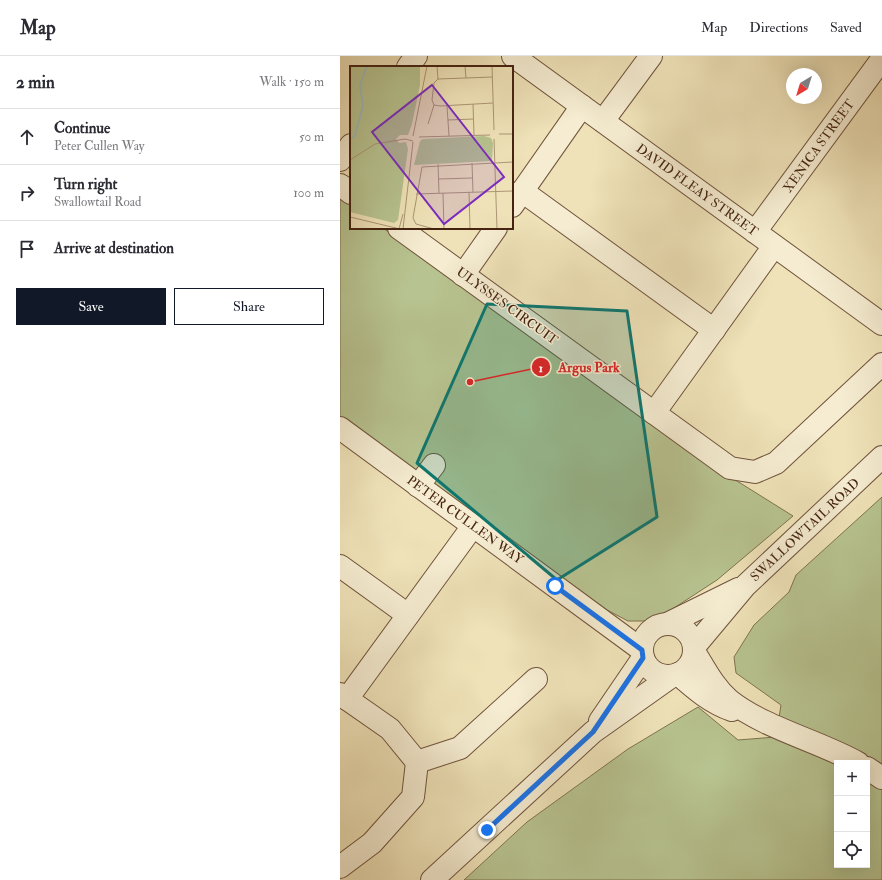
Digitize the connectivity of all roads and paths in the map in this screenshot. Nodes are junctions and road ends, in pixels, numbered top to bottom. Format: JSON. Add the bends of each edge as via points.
{"nodes":[{"id":1,"x":416,"y":56,"type":"edge"},
{"id":2,"x":513,"y":56,"type":"edge"},
{"id":3,"x":650,"y":56,"type":"edge"},
{"id":4,"x":882,"y":59,"type":"edge"},
{"id":5,"x":409,"y":66,"type":"edge"},
{"id":6,"x":582,"y":106,"type":"junction"},
{"id":7,"x":603,"y":122,"type":"junction"},
{"id":8,"x":350,"y":146,"type":"edge"},
{"id":9,"x":340,"y":160,"type":"edge"},
{"id":10,"x":340,"y":185,"type":"edge"},
{"id":11,"x":350,"y":192,"type":"edge"},
{"id":12,"x":517,"y":198,"type":"edge"},
{"id":13,"x":400,"y":229,"type":"edge"},
{"id":14,"x":495,"y":229,"type":"edge"},
{"id":15,"x":755,"y":232,"type":"junction"},
{"id":16,"x":774,"y":246,"type":"junction"},
{"id":17,"x":463,"y":274,"type":"junction"},
{"id":18,"x":882,"y":324,"type":"edge"},
{"id":19,"x":714,"y":330,"type":"junction"},
{"id":20,"x":882,"y":364,"type":"edge"},
{"id":21,"x":654,"y":413,"type":"junction"},
{"id":22,"x":340,"y":428,"type":"edge"},
{"id":23,"x":882,"y":457,"type":"edge"},
{"id":24,"x":434,"y":465,"type":"dead end"},
{"id":25,"x":418,"y":486,"type":"junction"},
{"id":26,"x":473,"y":526,"type":"junction"},
{"id":27,"x":340,"y":566,"type":"edge"},
{"id":28,"x":745,"y":586,"type":"junction"},
{"id":29,"x":590,"y":612,"type":"junction"},
{"id":30,"x":408,"y":615,"type":"junction"},
{"id":31,"x":660,"y":627,"type":"junction"},
{"id":32,"x":694,"y":650,"type":"junction"},
{"id":33,"x":643,"y":654,"type":"junction"},
{"id":34,"x":675,"y":675,"type":"junction"},
{"id":35,"x":536,"y":679,"type":"dead end"},
{"id":36,"x":344,"y":696,"type":"edge"},
{"id":37,"x":757,"y":716,"type":"junction"},
{"id":38,"x":593,"y":732,"type":"junction"},
{"id":39,"x":853,"y":760,"type":"edge"},
{"id":40,"x":417,"y":762,"type":"junction"},
{"id":41,"x":870,"y":770,"type":"edge"},
{"id":42,"x":882,"y":778,"type":"edge"},
{"id":43,"x":340,"y":867,"type":"edge"},
{"id":44,"x":432,"y":880,"type":"edge"}],
"edges":[{"from":1,"to":5,"type":"street"},
{"from":2,"to":6,"type":"street","name":"DAVID FLEAY STREET"},
{"from":3,"to":7,"type":"street"},
{"from":4,"to":15,"type":"street","name":"XENICA STREET"},
{"from":6,"to":7,"type":"street","name":"DAVID FLEAY STREET"},
{"from":6,"to":12,"type":"street"},
{"from":7,"to":15,"type":"street","name":"DAVID FLEAY STREET"},
{"from":8,"to":9,"type":"street"},
{"from":10,"to":11,"type":"street"},
{"from":12,"to":19,"type":"street"},
{"from":13,"to":17,"type":"street","name":"ULYSSES CIRCUIT"},
{"from":14,"to":17,"type":"street"},
{"from":15,"to":16,"type":"street","name":"DAVID FLEAY STREET"},
{"from":16,"to":18,"type":"street","name":"DAVID FLEAY STREET"},
{"from":16,"to":19,"type":"street"},
{"from":17,"to":21,"type":"street","name":"ULYSSES CIRCUIT"},
{"from":19,"to":21,"type":"street"},
{"from":20,"to":21,"type":"street","name":"ULYSSES CIRCUIT","via":[[776,463],[755,472],[730,468]]},
{"from":22,"to":25,"type":"street","name":"PETER CULLEN WAY"},
{"from":23,"to":28,"type":"street","name":"SWALLOWTAIL ROAD"},
{"from":24,"to":25,"type":"street"},
{"from":25,"to":26,"type":"street","name":"PETER CULLEN WAY"},
{"from":26,"to":29,"type":"street","name":"PETER CULLEN WAY"},
{"from":26,"to":30,"type":"street"},
{"from":27,"to":30,"type":"street"},
{"from":28,"to":31,"type":"street","name":"SWALLOWTAIL ROAD"},
{"from":28,"to":32,"type":"street","name":"SWALLOWTAIL ROAD"},
{"from":29,"to":31,"type":"street","name":"PETER CULLEN WAY"},
{"from":29,"to":33,"type":"street","name":"PETER CULLEN WAY"},
{"from":30,"to":36,"type":"street"},
{"from":31,"to":32,"type":"street","via":[[674,624],[685,630],[693,641]]},
{"from":31,"to":33,"type":"street","name":"SWALLOWTAIL ROAD","via":[[645,638]]},
{"from":32,"to":34,"type":"street","name":"SWALLOWTAIL ROAD","via":[[690,666]]},
{"from":32,"to":37,"type":"street","via":[[712,681],[729,700]]},
{"from":33,"to":34,"type":"street","via":[[651,670],[664,676]]},
{"from":33,"to":38,"type":"street","name":"SWALLOWTAIL ROAD"},
{"from":34,"to":37,"type":"street","via":[[725,707]]},
{"from":34,"to":38,"type":"street","name":"SWALLOWTAIL ROAD"},
{"from":35,"to":40,"type":"street","via":[[460,748]]},
{"from":36,"to":40,"type":"street","via":[[390,729]]},
{"from":37,"to":39,"type":"street"},
{"from":38,"to":44,"type":"street","name":"SWALLOWTAIL ROAD"},
{"from":40,"to":43,"type":"street","via":[[413,797],[372,843]]},
{"from":41,"to":42,"type":"street"}]}
